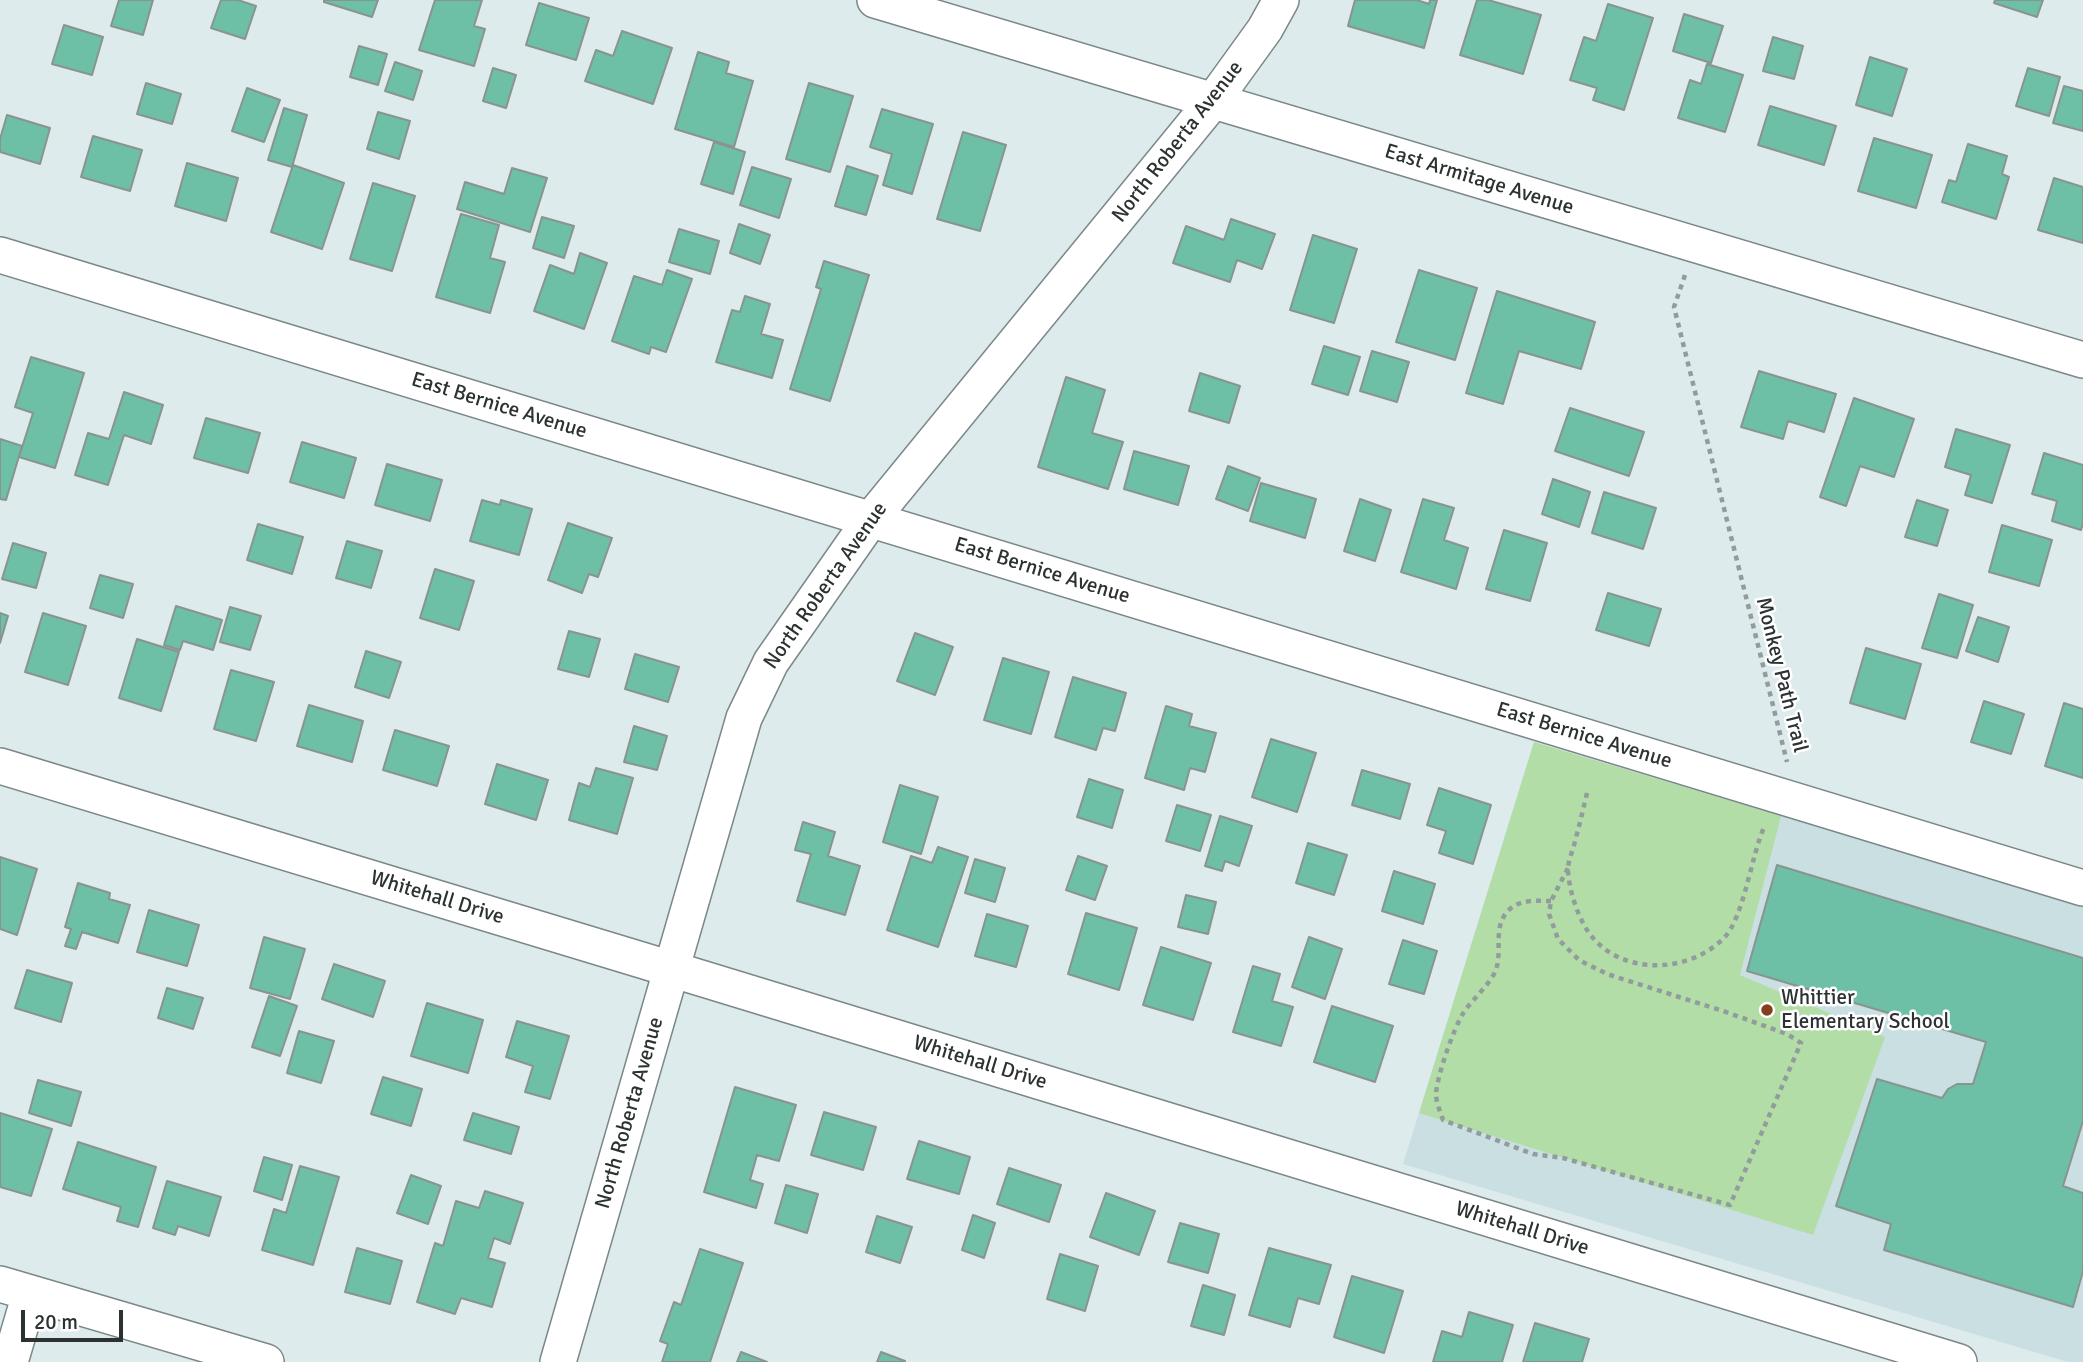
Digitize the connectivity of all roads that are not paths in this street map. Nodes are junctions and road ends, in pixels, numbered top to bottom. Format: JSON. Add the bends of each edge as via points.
{"nodes":[{"id":1,"x":875,"y":0,"type":"edge"},
{"id":2,"x":1281,"y":0,"type":"edge"},
{"id":3,"x":1213,"y":101,"type":"junction"},
{"id":4,"x":0,"y":255,"type":"edge"},
{"id":5,"x":2083,"y":360,"type":"edge"},
{"id":6,"x":871,"y":519,"type":"junction"},
{"id":7,"x":0,"y":766,"type":"edge"},
{"id":8,"x":2083,"y":888,"type":"edge"},
{"id":9,"x":671,"y":969,"type":"junction"},
{"id":10,"x":15,"y":1289,"type":"edge"},
{"id":11,"x":10,"y":1362,"type":"edge"},
{"id":12,"x":266,"y":1362,"type":"edge"},
{"id":13,"x":558,"y":1362,"type":"edge"},
{"id":14,"x":1959,"y":1362,"type":"edge"}],
"edges":[{"from":1,"to":3,"type":"street","name":"East Armitage Avenue"},
{"from":2,"to":3,"type":"street","name":"North Roberta Avenue"},
{"from":3,"to":5,"type":"street","name":"East Armitage Avenue"},
{"from":3,"to":6,"type":"street","name":"North Roberta Avenue"},
{"from":4,"to":6,"type":"street","name":"East Bernice Avenue"},
{"from":6,"to":8,"type":"street","name":"East Bernice Avenue"},
{"from":6,"to":9,"type":"street","name":"North Roberta Avenue","via":[[771,662],[744,718]]},
{"from":7,"to":9,"type":"street","name":"Whitehall Drive"},
{"from":9,"to":13,"type":"street","name":"North Roberta Avenue"},
{"from":9,"to":14,"type":"street","name":"Whitehall Drive"},
{"from":10,"to":11,"type":"street"},
{"from":10,"to":12,"type":"street"}]}
